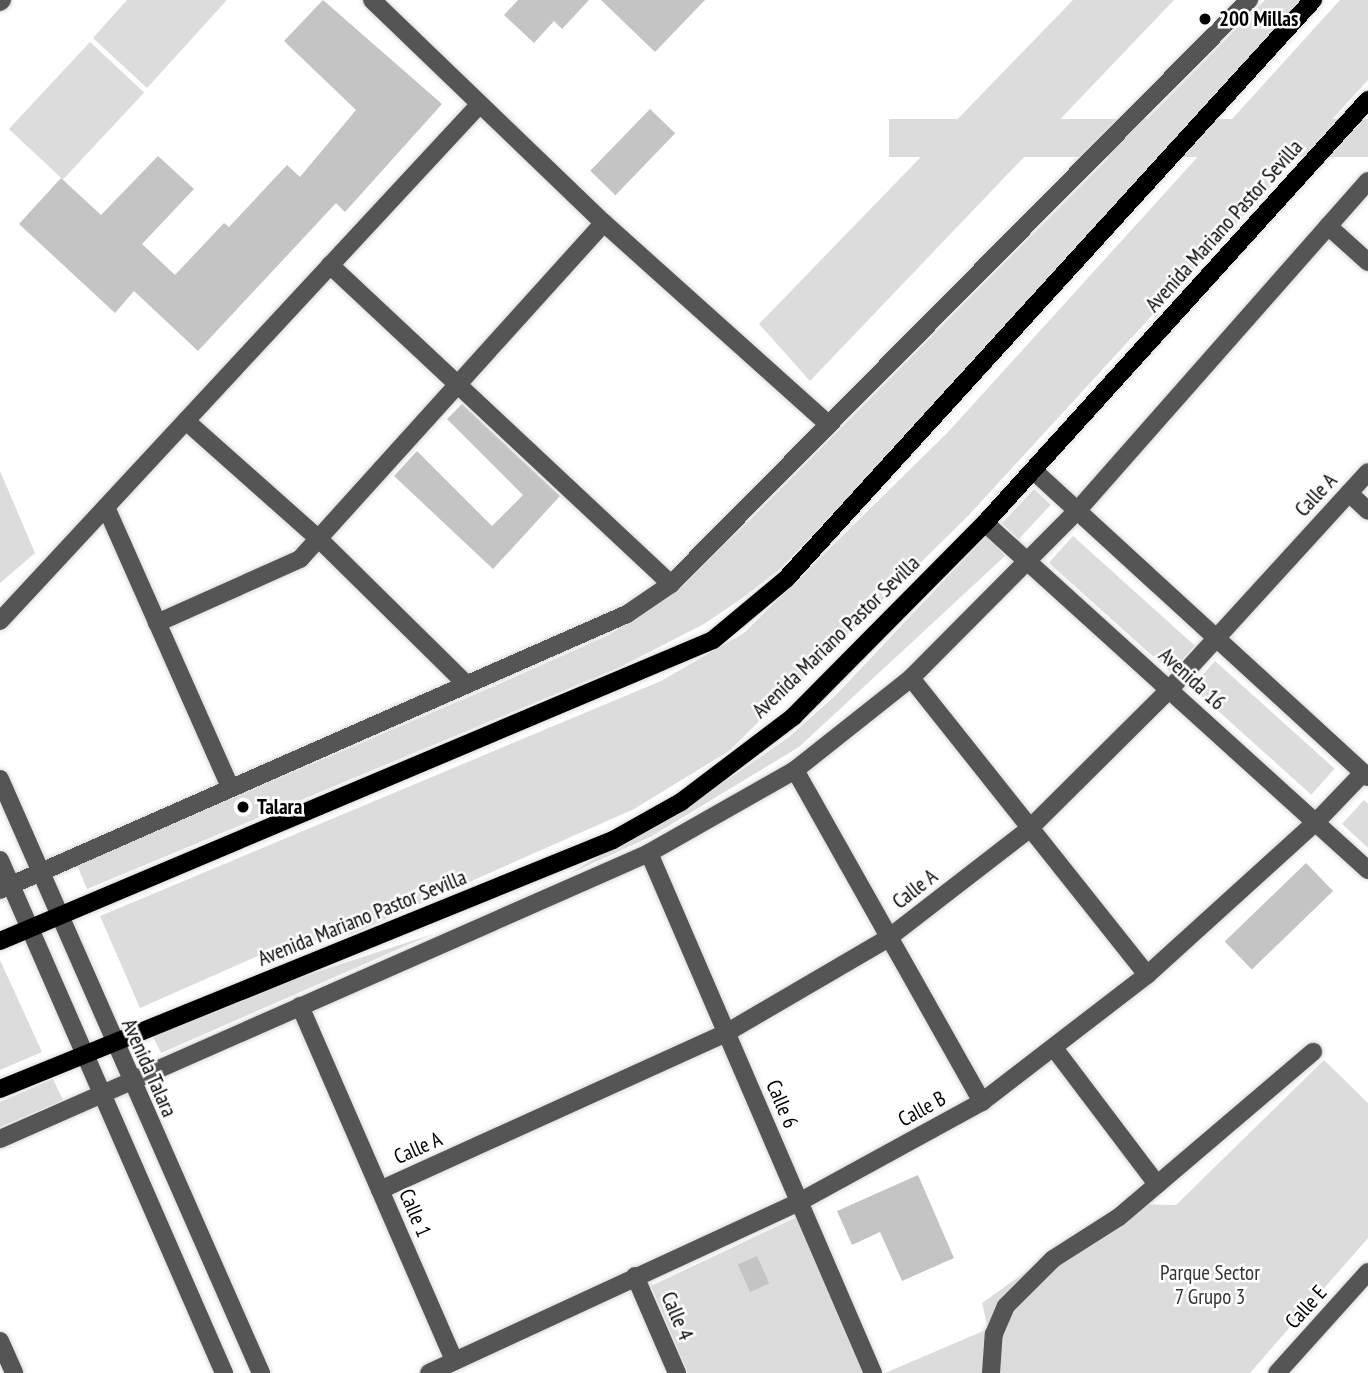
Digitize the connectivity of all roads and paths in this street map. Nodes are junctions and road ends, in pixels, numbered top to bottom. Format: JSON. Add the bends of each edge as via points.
{"nodes":[{"id":1,"x":372,"y":0,"type":"edge"},
{"id":2,"x":1249,"y":0,"type":"edge"},
{"id":3,"x":1313,"y":0,"type":"edge"},
{"id":4,"x":1368,"y":100,"type":"edge"},
{"id":5,"x":480,"y":104,"type":"junction"},
{"id":6,"x":1368,"y":181,"type":"edge"},
{"id":7,"x":604,"y":223,"type":"junction"},
{"id":8,"x":1328,"y":226,"type":"junction"},
{"id":9,"x":1368,"y":262,"type":"edge"},
{"id":10,"x":330,"y":265,"type":"junction"},
{"id":11,"x":457,"y":384,"type":"junction"},
{"id":12,"x":186,"y":421,"type":"junction"},
{"id":13,"x":828,"y":424,"type":"junction"},
{"id":14,"x":1034,"y":471,"type":"junction"},
{"id":15,"x":1368,"y":472,"type":"edge"},
{"id":16,"x":1349,"y":493,"type":"junction"},
{"id":17,"x":106,"y":507,"type":"junction"},
{"id":18,"x":1077,"y":511,"type":"junction"},
{"id":19,"x":1368,"y":511,"type":"edge"},
{"id":20,"x":985,"y":523,"type":"junction"},
{"id":21,"x":319,"y":539,"type":"junction"},
{"id":22,"x":1027,"y":561,"type":"junction"},
{"id":23,"x":671,"y":584,"type":"junction"},
{"id":24,"x":0,"y":621,"type":"edge"},
{"id":25,"x":157,"y":623,"type":"junction"},
{"id":26,"x":1216,"y":637,"type":"junction"},
{"id":27,"x":911,"y":678,"type":"junction"},
{"id":28,"x":466,"y":684,"type":"junction"},
{"id":29,"x":1169,"y":690,"type":"junction"},
{"id":30,"x":795,"y":770,"type":"junction"},
{"id":31,"x":1366,"y":775,"type":"edge"},
{"id":32,"x":0,"y":779,"type":"edge"},
{"id":33,"x":229,"y":787,"type":"junction"},
{"id":34,"x":1316,"y":822,"type":"junction"},
{"id":35,"x":1028,"y":830,"type":"junction"},
{"id":36,"x":649,"y":853,"type":"junction"},
{"id":37,"x":0,"y":860,"type":"edge"},
{"id":38,"x":1368,"y":870,"type":"edge"},
{"id":39,"x":42,"y":873,"type":"junction"},
{"id":40,"x":6,"y":888,"type":"edge"},
{"id":41,"x":60,"y":914,"type":"junction"},
{"id":42,"x":30,"y":927,"type":"junction"},
{"id":43,"x":887,"y":939,"type":"junction"},
{"id":44,"x":0,"y":941,"type":"edge"},
{"id":45,"x":1147,"y":975,"type":"junction"},
{"id":46,"x":300,"y":1006,"type":"junction"},
{"id":47,"x":726,"y":1033,"type":"junction"},
{"id":48,"x":112,"y":1040,"type":"junction"},
{"id":49,"x":1054,"y":1048,"type":"junction"},
{"id":50,"x":1313,"y":1052,"type":"dead end"},
{"id":51,"x":82,"y":1053,"type":"junction"},
{"id":52,"x":130,"y":1081,"type":"junction"},
{"id":53,"x":0,"y":1089,"type":"edge"},
{"id":54,"x":100,"y":1095,"type":"junction"},
{"id":55,"x":982,"y":1102,"type":"junction"},
{"id":56,"x":0,"y":1139,"type":"edge"},
{"id":57,"x":1157,"y":1184,"type":"junction"},
{"id":58,"x":380,"y":1190,"type":"junction"},
{"id":59,"x":799,"y":1202,"type":"junction"},
{"id":60,"x":1368,"y":1272,"type":"edge"},
{"id":61,"x":635,"y":1276,"type":"junction"},
{"id":62,"x":1,"y":1347,"type":"edge"},
{"id":63,"x":454,"y":1361,"type":"junction"},
{"id":64,"x":14,"y":1373,"type":"edge"},
{"id":65,"x":225,"y":1373,"type":"edge"},
{"id":66,"x":261,"y":1373,"type":"edge"},
{"id":67,"x":429,"y":1373,"type":"edge"},
{"id":68,"x":677,"y":1373,"type":"edge"},
{"id":69,"x":873,"y":1373,"type":"edge"},
{"id":70,"x":991,"y":1373,"type":"edge"},
{"id":71,"x":1277,"y":1373,"type":"edge"}],
"edges":[{"from":1,"to":5,"type":"street"},
{"from":2,"to":13,"type":"street"},
{"from":3,"to":41,"type":"main road","via":[[786,579],[713,640]]},
{"from":4,"to":14,"type":"main road","name":"Avenida Mariano Pastor Sevilla"},
{"from":5,"to":7,"type":"street"},
{"from":5,"to":10,"type":"street"},
{"from":6,"to":8,"type":"street"},
{"from":7,"to":11,"type":"street"},
{"from":7,"to":13,"type":"street"},
{"from":8,"to":9,"type":"street"},
{"from":8,"to":18,"type":"street"},
{"from":10,"to":11,"type":"street"},
{"from":10,"to":12,"type":"street"},
{"from":11,"to":21,"type":"street"},
{"from":11,"to":23,"type":"street"},
{"from":12,"to":17,"type":"street"},
{"from":12,"to":21,"type":"street"},
{"from":13,"to":23,"type":"street"},
{"from":14,"to":18,"type":"street"},
{"from":14,"to":20,"type":"main road","name":"Avenida Mariano Pastor Sevilla"},
{"from":15,"to":16,"type":"street","name":"Calle A"},
{"from":16,"to":19,"type":"street"},
{"from":16,"to":26,"type":"street","name":"Calle A"},
{"from":17,"to":24,"type":"street"},
{"from":17,"to":25,"type":"street"},
{"from":18,"to":22,"type":"street"},
{"from":18,"to":26,"type":"street"},
{"from":20,"to":22,"type":"street","name":"Avenida 16"},
{"from":20,"to":48,"type":"main road","name":"Avenida Mariano Pastor Sevilla","via":[[793,717],[681,802],[613,839],[360,946]]},
{"from":21,"to":25,"type":"street","via":[[300,559]]},
{"from":21,"to":28,"type":"street"},
{"from":22,"to":27,"type":"street"},
{"from":22,"to":29,"type":"street","name":"Avenida 16"},
{"from":23,"to":28,"type":"street","via":[[627,614]]},
{"from":25,"to":33,"type":"street"},
{"from":26,"to":29,"type":"street","name":"Calle A"},
{"from":26,"to":31,"type":"street"},
{"from":27,"to":30,"type":"street"},
{"from":27,"to":35,"type":"street"},
{"from":28,"to":33,"type":"street"},
{"from":29,"to":34,"type":"street","name":"Avenida 16"},
{"from":29,"to":35,"type":"street","name":"Calle A"},
{"from":30,"to":36,"type":"street"},
{"from":30,"to":43,"type":"street"},
{"from":31,"to":34,"type":"street","name":"Calle B"},
{"from":32,"to":39,"type":"street","name":"Avenida Talara"},
{"from":33,"to":39,"type":"street"},
{"from":34,"to":38,"type":"street","name":"Avenida 16"},
{"from":34,"to":45,"type":"street","name":"Calle B"},
{"from":35,"to":43,"type":"street","name":"Calle A"},
{"from":35,"to":45,"type":"street"},
{"from":36,"to":46,"type":"street"},
{"from":36,"to":47,"type":"street","name":"Calle 6"},
{"from":37,"to":40,"type":"street"},
{"from":39,"to":40,"type":"street"},
{"from":39,"to":41,"type":"street","name":"Avenida Talara"},
{"from":40,"to":42,"type":"street"},
{"from":41,"to":42,"type":"main road"},
{"from":41,"to":48,"type":"street","name":"Avenida Talara"},
{"from":42,"to":44,"type":"main road"},
{"from":42,"to":51,"type":"street"},
{"from":43,"to":47,"type":"street","name":"Calle A"},
{"from":43,"to":55,"type":"street"},
{"from":45,"to":49,"type":"street","name":"Calle B"},
{"from":46,"to":52,"type":"street"},
{"from":46,"to":58,"type":"street","name":"Calle 1"},
{"from":47,"to":58,"type":"street","name":"Calle A"},
{"from":47,"to":59,"type":"street","name":"Calle 6"},
{"from":48,"to":51,"type":"main road","name":"Avenida Mariano Pastor Sevilla"},
{"from":48,"to":52,"type":"street","name":"Avenida Talara"},
{"from":49,"to":55,"type":"street","name":"Calle B"},
{"from":49,"to":57,"type":"street"},
{"from":50,"to":57,"type":"street"},
{"from":51,"to":53,"type":"main road","name":"Avenida Mariano Pastor Sevilla"},
{"from":51,"to":54,"type":"street"},
{"from":52,"to":54,"type":"street"},
{"from":52,"to":66,"type":"street","name":"Avenida Talara"},
{"from":54,"to":56,"type":"street"},
{"from":54,"to":65,"type":"street"},
{"from":55,"to":59,"type":"street","name":"Calle B"},
{"from":57,"to":70,"type":"street","via":[[1119,1217],[1053,1259],[1006,1306],[994,1334]]},
{"from":58,"to":63,"type":"street","name":"Calle 1"},
{"from":59,"to":61,"type":"street","name":"Calle B"},
{"from":59,"to":69,"type":"street","name":"Calle 6"},
{"from":60,"to":71,"type":"street","name":"Calle E"},
{"from":61,"to":63,"type":"street","name":"Calle B"},
{"from":61,"to":68,"type":"street","name":"Calle 4"},
{"from":62,"to":64,"type":"street"},
{"from":63,"to":67,"type":"street","name":"Calle B"}]}
